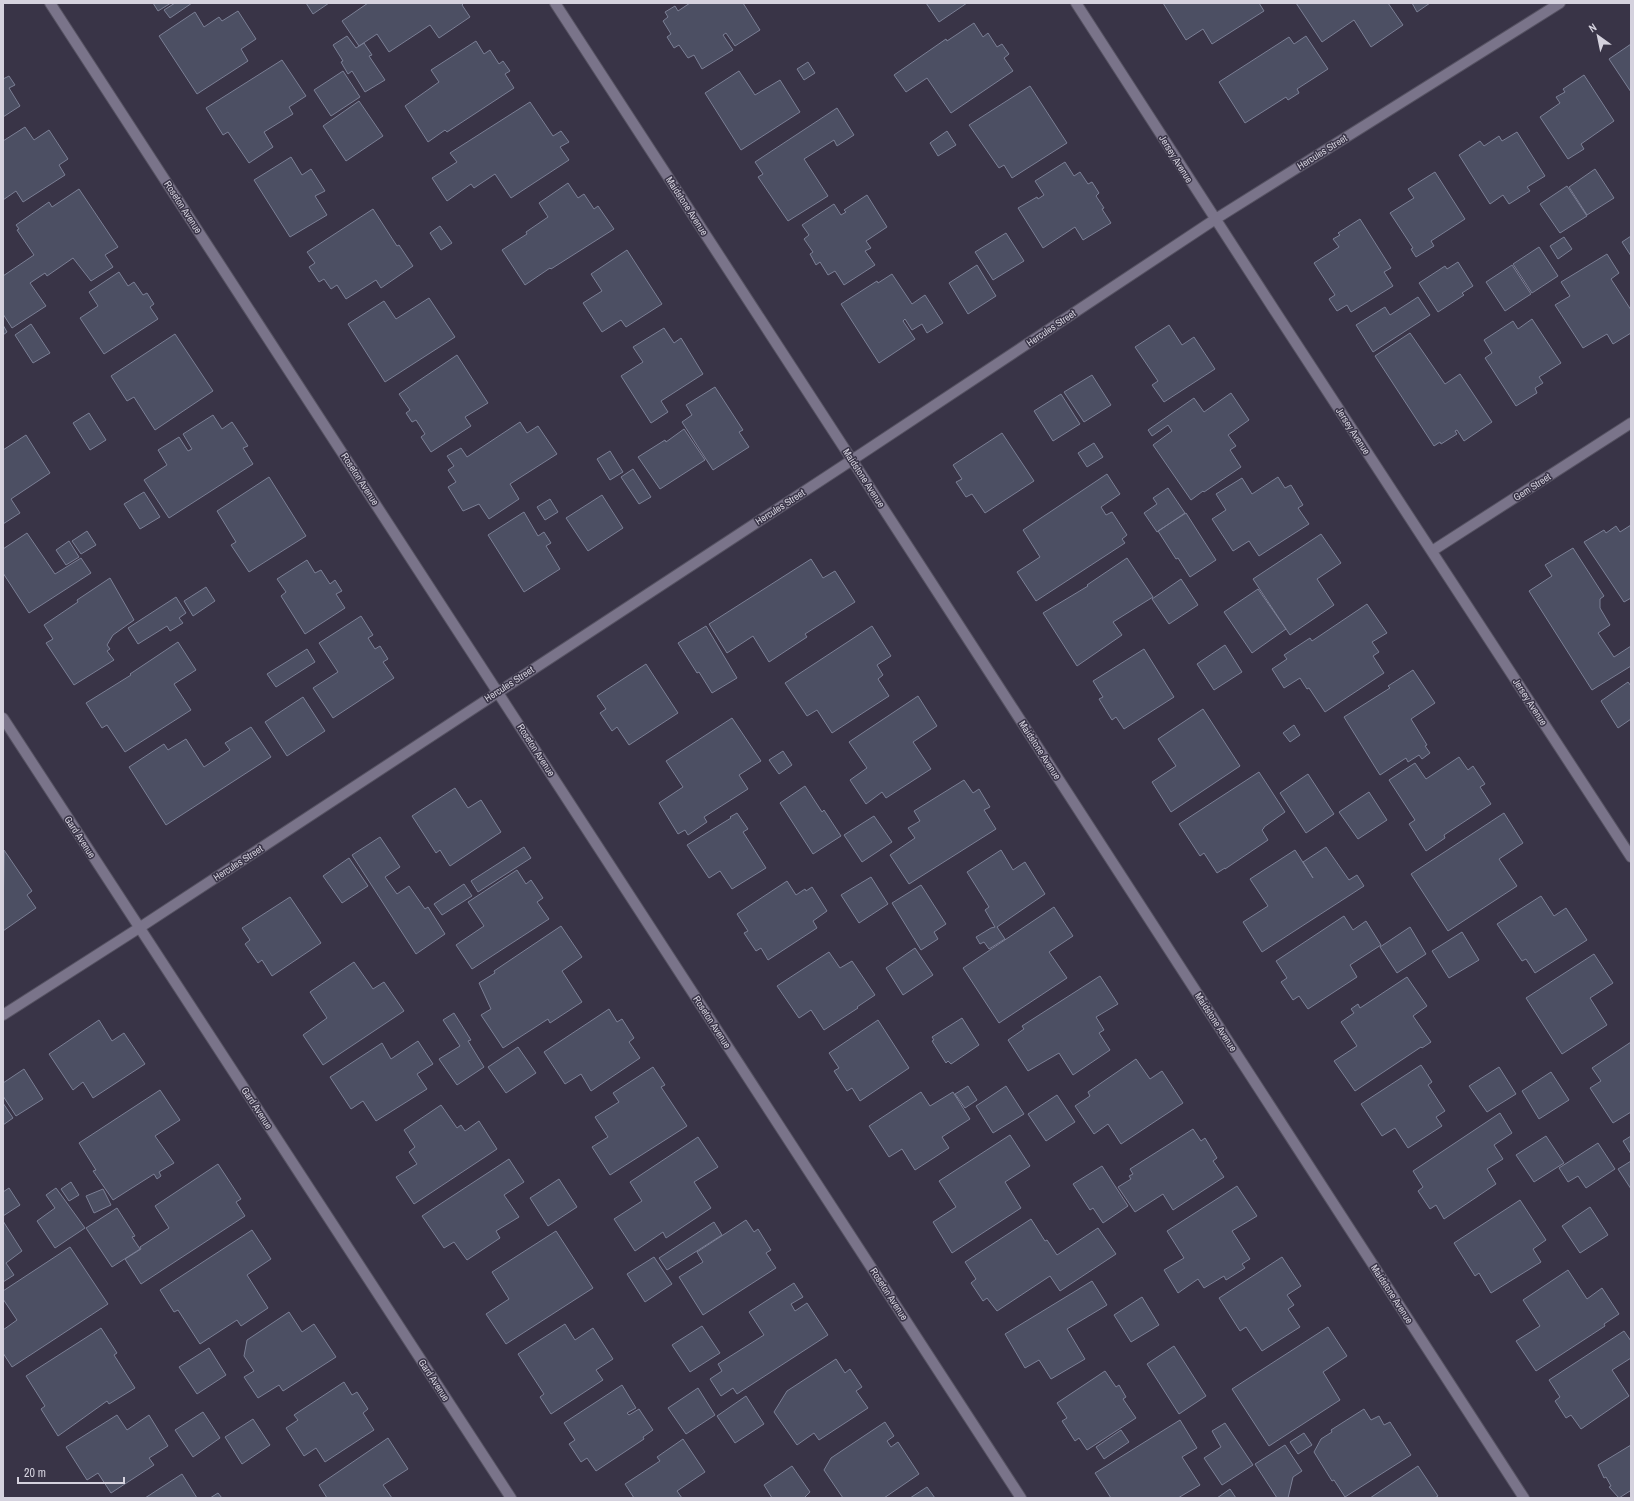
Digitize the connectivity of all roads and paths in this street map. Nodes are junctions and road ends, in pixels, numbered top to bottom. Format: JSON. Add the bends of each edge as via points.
{"nodes":[{"id":1,"x":50,"y":3,"type":"edge"},
{"id":2,"x":555,"y":3,"type":"edge"},
{"id":3,"x":1076,"y":3,"type":"edge"},
{"id":4,"x":1560,"y":3,"type":"edge"},
{"id":5,"x":1214,"y":220,"type":"junction"},
{"id":6,"x":1631,"y":423,"type":"edge"},
{"id":7,"x":852,"y":460,"type":"junction"},
{"id":8,"x":1432,"y":551,"type":"junction"},
{"id":9,"x":498,"y":691,"type":"junction"},
{"id":10,"x":3,"y":718,"type":"edge"},
{"id":11,"x":1631,"y":857,"type":"edge"},
{"id":12,"x":139,"y":928,"type":"junction"},
{"id":13,"x":3,"y":1015,"type":"edge"},
{"id":14,"x":511,"y":1498,"type":"edge"},
{"id":15,"x":1021,"y":1498,"type":"edge"},
{"id":16,"x":1524,"y":1498,"type":"edge"}],
"edges":[{"from":1,"to":9,"type":"street","name":"Roseton Avenue"},
{"from":2,"to":7,"type":"street","name":"Maidstone Avenue"},
{"from":3,"to":5,"type":"street","name":"Jersey Avenue"},
{"from":4,"to":5,"type":"street","name":"Hercules Street"},
{"from":5,"to":7,"type":"street","name":"Hercules Street"},
{"from":5,"to":8,"type":"street","name":"Jersey Avenue"},
{"from":6,"to":8,"type":"street","name":"Gem Street"},
{"from":7,"to":9,"type":"street","name":"Hercules Street"},
{"from":7,"to":16,"type":"street","name":"Maidstone Avenue"},
{"from":8,"to":11,"type":"street","name":"Jersey Avenue"},
{"from":9,"to":12,"type":"street","name":"Hercules Street"},
{"from":9,"to":15,"type":"street","name":"Roseton Avenue"},
{"from":10,"to":12,"type":"street","name":"Gard Avenue"},
{"from":12,"to":13,"type":"street","name":"Hercules Street"},
{"from":12,"to":14,"type":"street","name":"Gard Avenue"}]}
